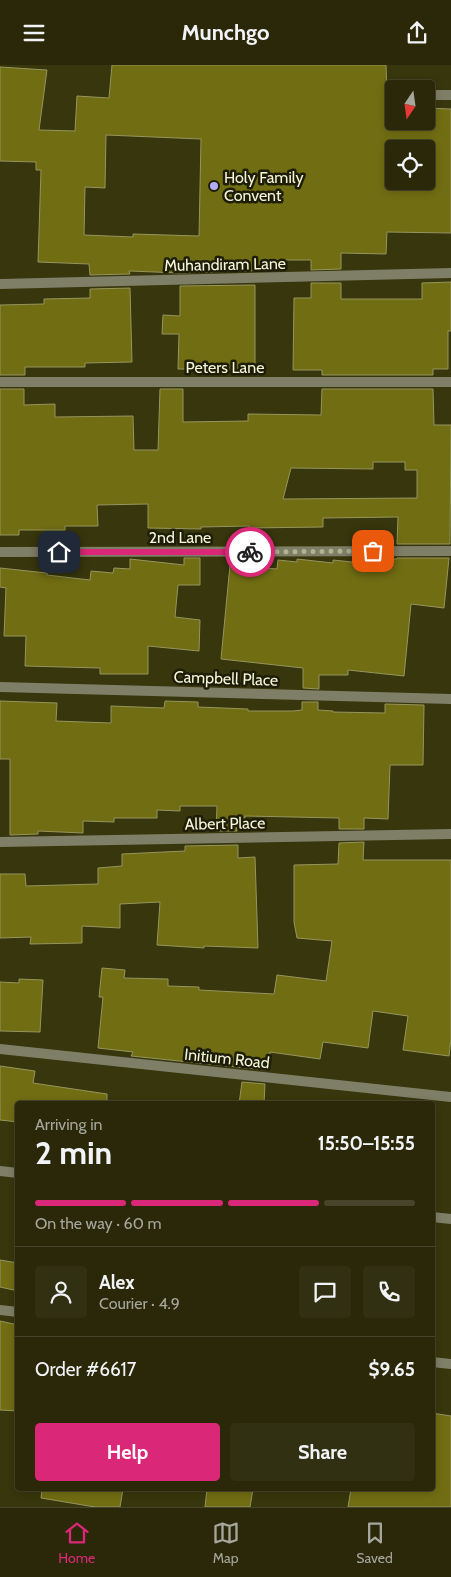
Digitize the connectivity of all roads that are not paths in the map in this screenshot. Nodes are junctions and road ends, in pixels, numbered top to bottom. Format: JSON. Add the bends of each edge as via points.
{"nodes":[{"id":1,"x":438,"y":95,"type":"dead end"},
{"id":2,"x":451,"y":95,"type":"edge"},
{"id":3,"x":451,"y":273,"type":"edge"},
{"id":4,"x":0,"y":284,"type":"edge"},
{"id":5,"x":0,"y":382,"type":"edge"},
{"id":6,"x":451,"y":382,"type":"edge"},
{"id":7,"x":451,"y":551,"type":"edge"},
{"id":8,"x":0,"y":552,"type":"edge"},
{"id":9,"x":0,"y":687,"type":"edge"},
{"id":10,"x":451,"y":699,"type":"edge"},
{"id":11,"x":451,"y":834,"type":"edge"},
{"id":12,"x":0,"y":842,"type":"edge"},
{"id":13,"x":0,"y":1049,"type":"edge"},
{"id":14,"x":451,"y":1097,"type":"edge"},
{"id":15,"x":0,"y":1171,"type":"edge"},
{"id":16,"x":15,"y":1173,"type":"edge"},
{"id":17,"x":435,"y":1217,"type":"edge"},
{"id":18,"x":451,"y":1219,"type":"edge"},
{"id":19,"x":0,"y":1310,"type":"edge"},
{"id":20,"x":15,"y":1312,"type":"edge"},
{"id":21,"x":435,"y":1362,"type":"edge"},
{"id":22,"x":451,"y":1364,"type":"edge"}],
"edges":[{"from":1,"to":2,"type":"street"},
{"from":3,"to":4,"type":"street","name":"Muhandiram Lane"},
{"from":5,"to":6,"type":"street","name":"Peters Lane"},
{"from":7,"to":8,"type":"street","name":"2nd Lane"},
{"from":9,"to":10,"type":"street","name":"Campbell Place"},
{"from":11,"to":12,"type":"street","name":"Albert Place"},
{"from":13,"to":14,"type":"street","name":"Initium Road"},
{"from":15,"to":16,"type":"street"},
{"from":17,"to":18,"type":"street"},
{"from":19,"to":20,"type":"street"},
{"from":21,"to":22,"type":"street"}]}
